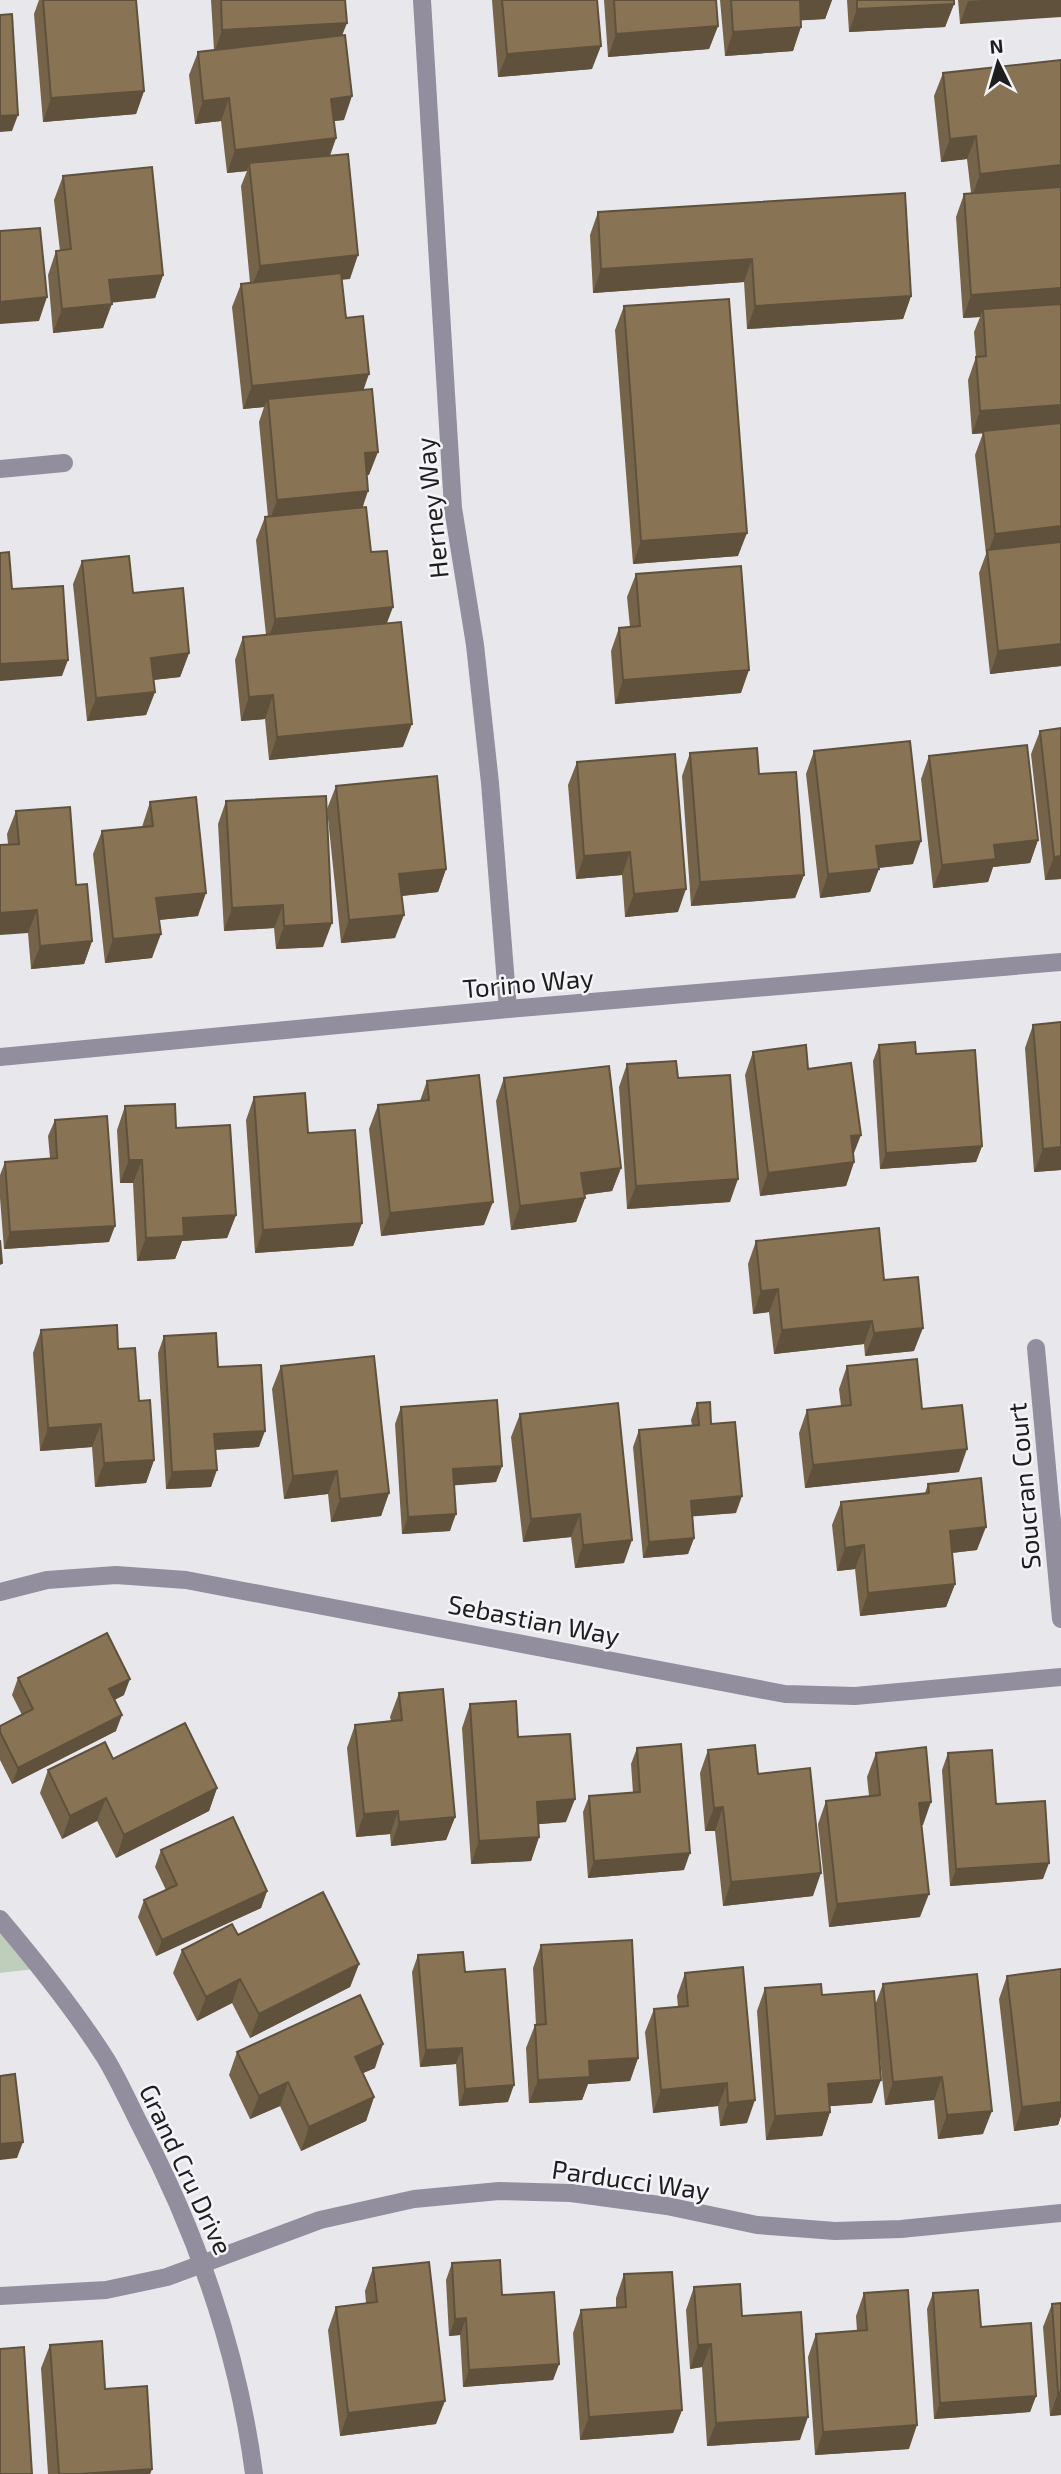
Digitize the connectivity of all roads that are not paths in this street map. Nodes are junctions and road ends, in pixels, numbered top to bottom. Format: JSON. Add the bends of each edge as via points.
{"nodes":[{"id":1,"x":422,"y":0,"type":"edge"},
{"id":2,"x":64,"y":463,"type":"dead end"},
{"id":3,"x":0,"y":469,"type":"edge"},
{"id":4,"x":1061,"y":962,"type":"edge"},
{"id":5,"x":508,"y":1009,"type":"junction"},
{"id":6,"x":0,"y":1057,"type":"edge"},
{"id":7,"x":1036,"y":1348,"type":"dead end"},
{"id":8,"x":0,"y":1592,"type":"edge"},
{"id":9,"x":1061,"y":1619,"type":"edge"},
{"id":10,"x":1061,"y":1677,"type":"edge"},
{"id":11,"x":0,"y":1919,"type":"edge"},
{"id":12,"x":1061,"y":2213,"type":"edge"},
{"id":13,"x":203,"y":2265,"type":"junction"},
{"id":14,"x":0,"y":2296,"type":"edge"},
{"id":15,"x":254,"y":2474,"type":"edge"}],
"edges":[{"from":1,"to":5,"type":"street","name":"Herney Way","via":[[453,508],[477,659]]},
{"from":2,"to":3,"type":"street"},
{"from":4,"to":5,"type":"street","name":"Torino Way"},
{"from":5,"to":6,"type":"street","name":"Torino Way"},
{"from":7,"to":9,"type":"street","name":"Soucran Court"},
{"from":8,"to":10,"type":"street","name":"Sebastian Way","via":[[47,1580],[116,1575],[186,1580],[785,1694],[855,1696]]},
{"from":11,"to":13,"type":"street","name":"Grand Cru Drive","via":[[42,1968],[107,2060],[167,2176]]},
{"from":12,"to":13,"type":"street","name":"Parducci Way","via":[[835,2231],[757,2225],[571,2193],[499,2191],[414,2199],[320,2220]]},
{"from":13,"to":14,"type":"street","name":"Parducci Way","via":[[106,2290]]},
{"from":13,"to":15,"type":"street","name":"Grand Cru Drive","via":[[230,2352]]}]}
